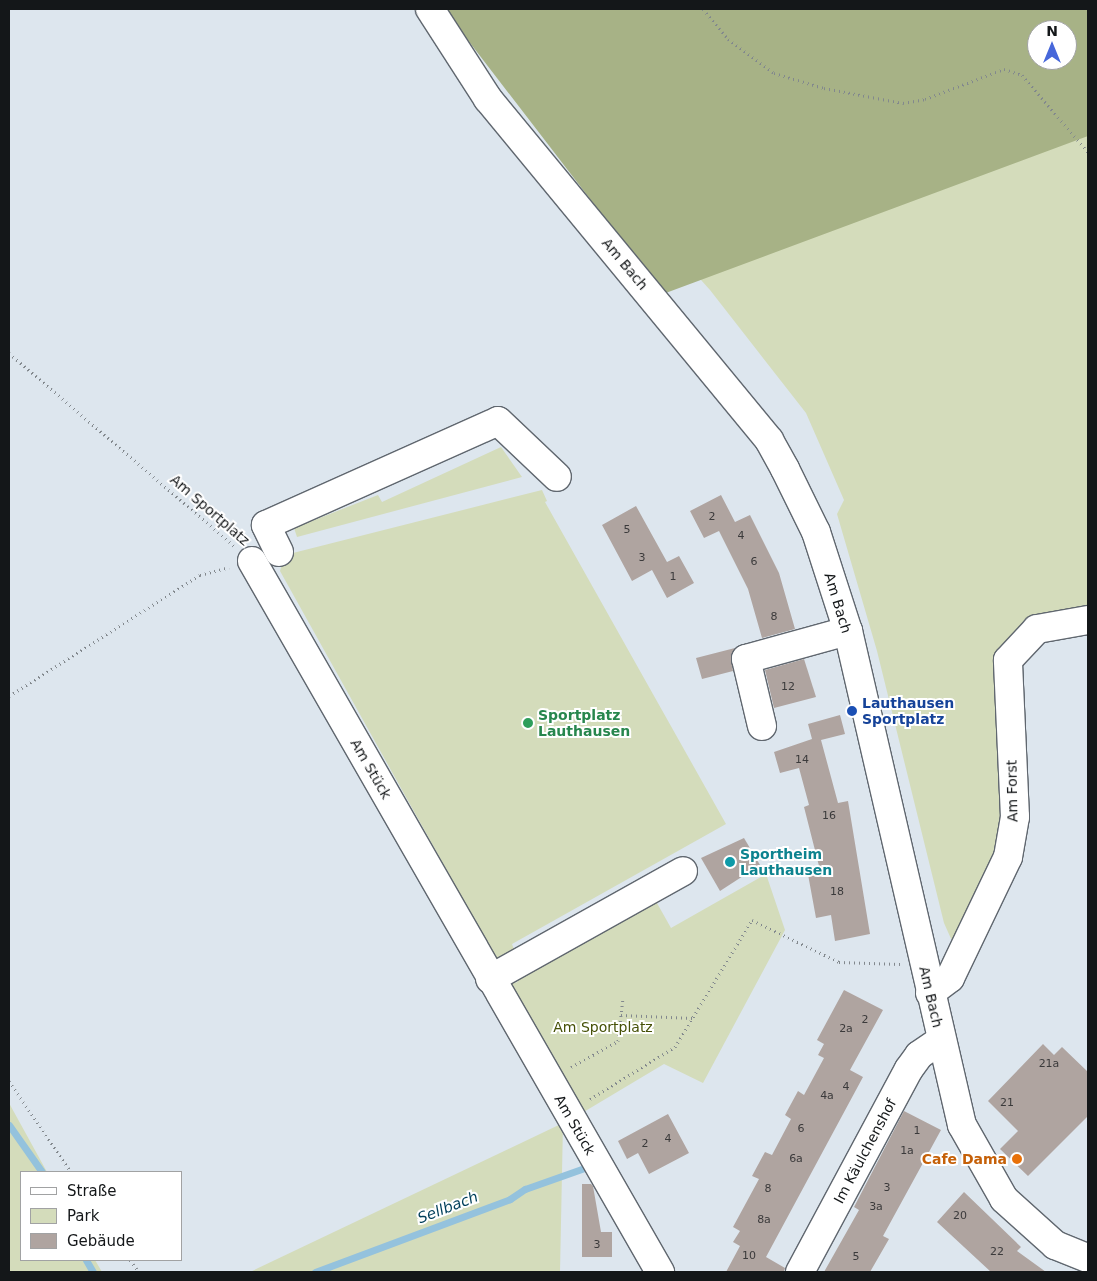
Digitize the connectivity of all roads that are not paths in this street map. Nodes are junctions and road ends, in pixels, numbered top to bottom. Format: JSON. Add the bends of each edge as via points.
{"nodes":[{"id":1,"x":430,"y":9,"type":"edge"},
{"id":2,"x":557,"y":477,"type":"dead end"},
{"id":3,"x":279,"y":552,"type":"dead end"},
{"id":4,"x":252,"y":561,"type":"road end"},
{"id":5,"x":1088,"y":620,"type":"edge"},
{"id":6,"x":848,"y":631,"type":"junction"},
{"id":7,"x":762,"y":726,"type":"dead end"},
{"id":8,"x":682,"y":871,"type":"dead end"},
{"id":9,"x":490,"y":979,"type":"junction"},
{"id":10,"x":930,"y":993,"type":"junction"},
{"id":11,"x":941,"y":1040,"type":"junction"},
{"id":12,"x":1088,"y":1258,"type":"edge"},
{"id":13,"x":660,"y":1272,"type":"edge"},
{"id":14,"x":800,"y":1272,"type":"edge"}],
"edges":[{"from":1,"to":6,"type":"street","name":"Am Bach","via":[[488,99],[769,440],[816,532]]},
{"from":2,"to":3,"type":"street","via":[[498,421],[266,525]]},
{"from":4,"to":9,"type":"street","name":"Am Stück"},
{"from":5,"to":10,"type":"street","name":"Am Forst","via":[[1036,629],[1008,660],[1015,817],[1008,857],[950,978]]},
{"from":6,"to":7,"type":"street","via":[[746,659]]},
{"from":6,"to":10,"type":"street","name":"Am Bach"},
{"from":8,"to":9,"type":"street"},
{"from":9,"to":13,"type":"street","name":"Am Stück"},
{"from":10,"to":11,"type":"street","name":"Am Bach"},
{"from":11,"to":12,"type":"street","name":"Am Bach","via":[[962,1125],[1004,1199],[1055,1245]]},
{"from":11,"to":14,"type":"street","name":"Im Käulchenshof","via":[[919,1054]]}]}
